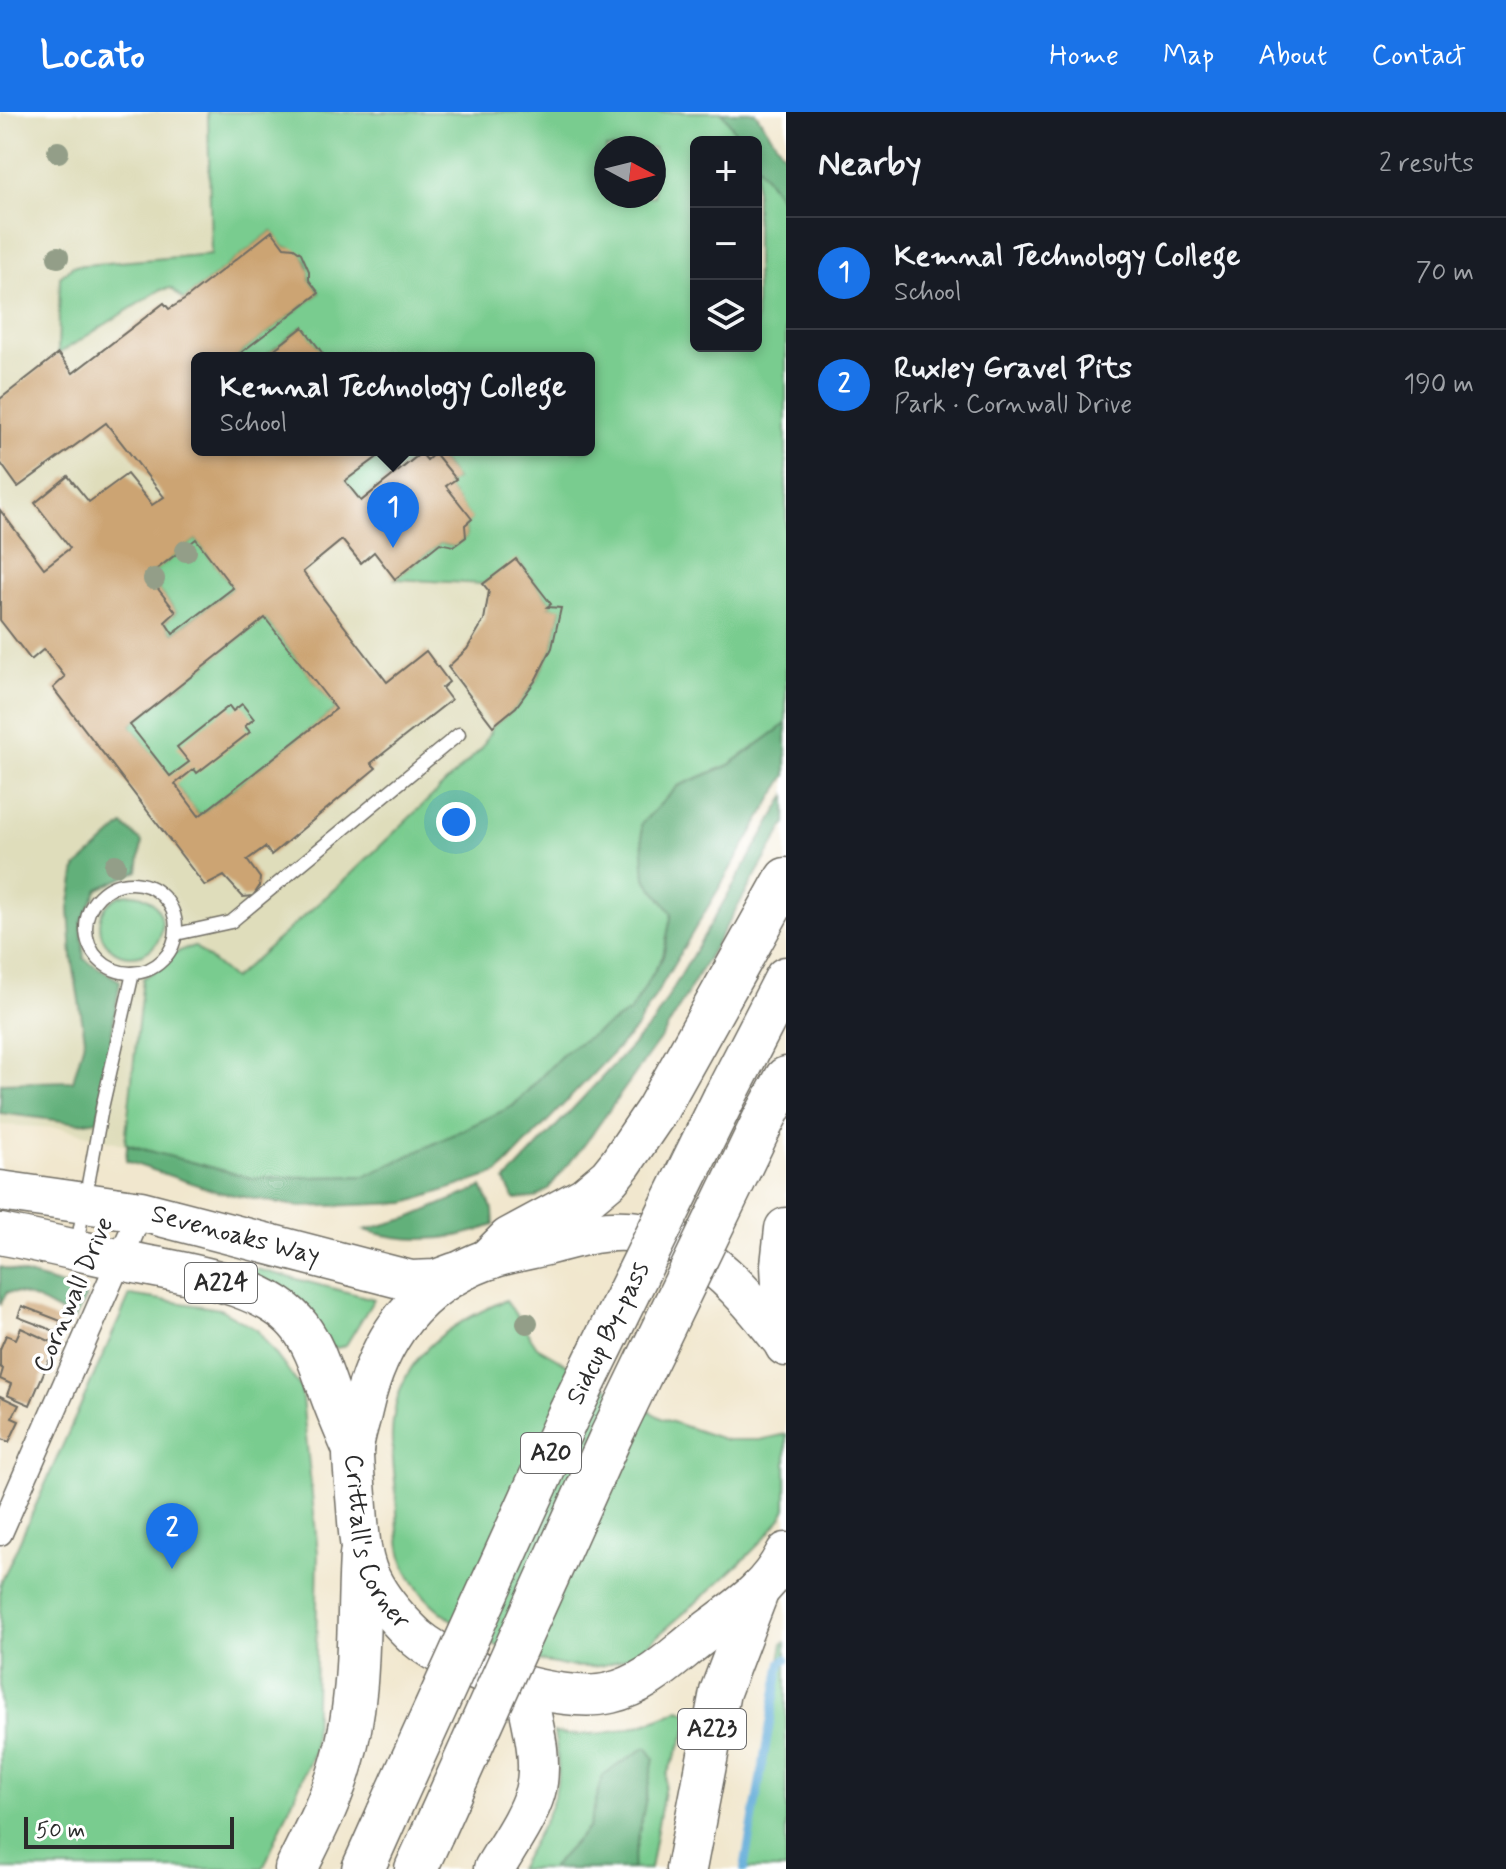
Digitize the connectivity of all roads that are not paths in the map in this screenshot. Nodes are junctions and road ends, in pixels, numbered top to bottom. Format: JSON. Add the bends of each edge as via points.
{"nodes":[{"id":1,"x":459,"y":734,"type":"dead end"},
{"id":2,"x":786,"y":879,"type":"edge"},
{"id":3,"x":176,"y":934,"type":"junction"},
{"id":4,"x":133,"y":973,"type":"junction"},
{"id":5,"x":786,"y":978,"type":"edge"},
{"id":6,"x":786,"y":1078,"type":"edge"},
{"id":7,"x":0,"y":1191,"type":"edge"},
{"id":8,"x":85,"y":1202,"type":"junction"},
{"id":9,"x":141,"y":1211,"type":"junction"},
{"id":10,"x":786,"y":1229,"type":"edge"},
{"id":11,"x":0,"y":1234,"type":"edge"},
{"id":12,"x":76,"y":1250,"type":"junction"},
{"id":13,"x":120,"y":1260,"type":"junction"},
{"id":14,"x":478,"y":1264,"type":"junction"},
{"id":15,"x":786,"y":1345,"type":"edge"},
{"id":16,"x":353,"y":1450,"type":"junction"},
{"id":17,"x":0,"y":1533,"type":"edge"},
{"id":18,"x":361,"y":1555,"type":"junction"},
{"id":19,"x":784,"y":1559,"type":"edge"},
{"id":20,"x":757,"y":1595,"type":"junction"},
{"id":21,"x":525,"y":1687,"type":"junction"},
{"id":22,"x":424,"y":1851,"type":"edge"},
{"id":23,"x":296,"y":1869,"type":"edge"},
{"id":24,"x":363,"y":1869,"type":"edge"},
{"id":25,"x":494,"y":1869,"type":"edge"},
{"id":26,"x":686,"y":1869,"type":"edge"}],
"edges":[{"from":1,"to":3,"type":"lane","via":[[231,922]]},
{"from":2,"to":14,"type":"highway","via":[[657,1110],[609,1178]]},
{"from":3,"to":4,"type":"lane","via":[[156,965]]},
{"from":3,"to":4,"type":"lane","via":[[171,907],[153,888],[123,883],[97,897],[86,925],[93,953],[117,971]]},
{"from":4,"to":8,"type":"lane"},
{"from":5,"to":24,"type":"highway","name":"Sidcup By-pass","number":"A20","bridge":true,"via":[[568,1416]]},
{"from":6,"to":22,"type":"highway","name":"Sidcup By-pass","number":"A20","bridge":true,"via":[[611,1436]]},
{"from":7,"to":8,"type":"main road","name":"Sevenoaks Way","number":"A224"},
{"from":8,"to":9,"type":"main road","name":"Sevenoaks Way","number":"A224"},
{"from":8,"to":12,"type":"lane"},
{"from":9,"to":13,"type":"street","name":"Cornwall Drive"},
{"from":9,"to":14,"type":"main road","name":"Sevenoaks Way","number":"A224","via":[[411,1281],[436,1280]]},
{"from":10,"to":15,"type":"highway"},
{"from":11,"to":12,"type":"main road","name":"Sevenoaks Way","number":"A224"},
{"from":12,"to":13,"type":"main road","name":"Sevenoaks Way","number":"A224"},
{"from":13,"to":16,"type":"main road","name":"Sevenoaks Way","number":"A224","via":[[228,1285],[285,1312],[316,1353]]},
{"from":13,"to":17,"type":"street","name":"Cornwall Drive"},
{"from":14,"to":15,"type":"main road","name":"Crittall's Corner","via":[[594,1233],[634,1231],[665,1237],[723,1273]]},
{"from":14,"to":16,"type":"main road","name":"Crittall's Corner","via":[[423,1297],[386,1341],[368,1385]]},
{"from":16,"to":18,"type":"main road","name":"Crittall's Corner"},
{"from":18,"to":21,"type":"main road","name":"Crittall's Corner","via":[[378,1594],[418,1639]]},
{"from":18,"to":23,"type":"highway","via":[[350,1731],[330,1796]]},
{"from":19,"to":20,"type":"main road","name":"Crittall's Corner"},
{"from":20,"to":21,"type":"main road","name":"Crittall's Corner","via":[[639,1684],[589,1696]]},
{"from":20,"to":26,"type":"main road","number":"A223","via":[[720,1692]]},
{"from":21,"to":25,"type":"main road","via":[[537,1780]]}]}
